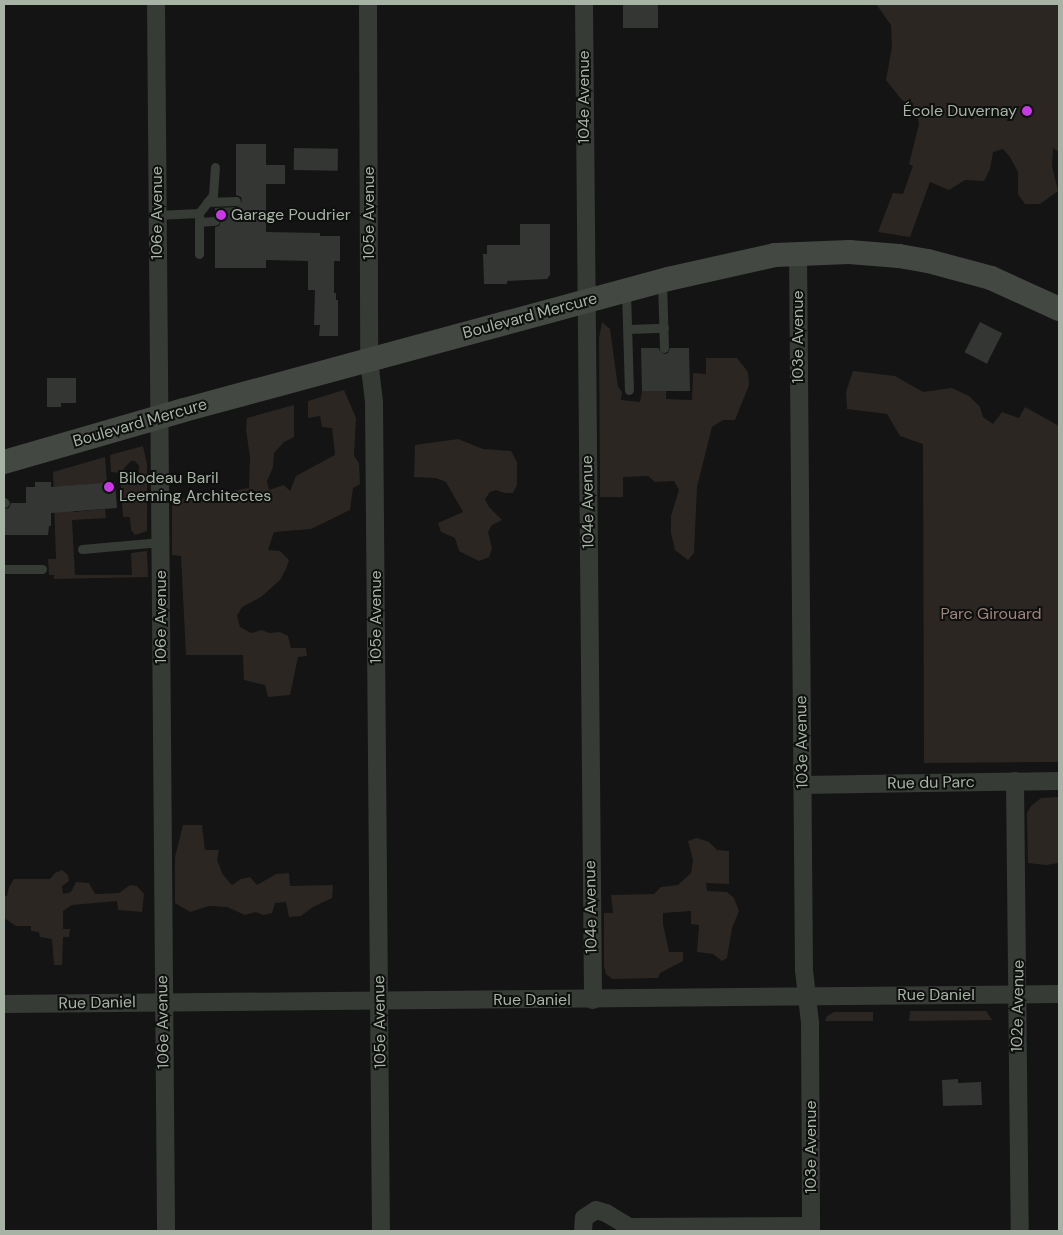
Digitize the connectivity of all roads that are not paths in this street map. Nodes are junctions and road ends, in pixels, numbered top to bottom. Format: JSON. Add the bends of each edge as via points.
{"nodes":[{"id":1,"x":156,"y":4,"type":"edge"},
{"id":2,"x":368,"y":4,"type":"edge"},
{"id":3,"x":584,"y":4,"type":"edge"},
{"id":4,"x":214,"y":166,"type":"dead end"},
{"id":5,"x":236,"y":201,"type":"dead end"},
{"id":6,"x":207,"y":202,"type":"junction"},
{"id":7,"x":157,"y":215,"type":"junction"},
{"id":8,"x":199,"y":217,"type":"junction"},
{"id":9,"x":214,"y":221,"type":"dead end"},
{"id":10,"x":798,"y":253,"type":"junction"},
{"id":11,"x":200,"y":254,"type":"dead end"},
{"id":12,"x":662,"y":281,"type":"junction"},
{"id":13,"x":626,"y":290,"type":"junction"},
{"id":14,"x":586,"y":301,"type":"junction"},
{"id":15,"x":1059,"y":309,"type":"edge"},
{"id":16,"x":664,"y":328,"type":"junction"},
{"id":17,"x":628,"y":329,"type":"junction"},
{"id":18,"x":664,"y":348,"type":"dead end"},
{"id":19,"x":369,"y":360,"type":"junction"},
{"id":20,"x":629,"y":390,"type":"dead end"},
{"id":21,"x":159,"y":417,"type":"junction"},
{"id":22,"x":4,"y":462,"type":"edge"},
{"id":23,"x":161,"y":542,"type":"junction"},
{"id":24,"x":82,"y":548,"type":"dead end"},
{"id":25,"x":4,"y":569,"type":"edge"},
{"id":26,"x":42,"y":569,"type":"dead end"},
{"id":27,"x":1015,"y":781,"type":"junction"},
{"id":28,"x":1059,"y":781,"type":"edge"},
{"id":29,"x":802,"y":785,"type":"junction"},
{"id":30,"x":1018,"y":994,"type":"junction"},
{"id":31,"x":1059,"y":994,"type":"edge"},
{"id":32,"x":806,"y":996,"type":"junction"},
{"id":33,"x":379,"y":1000,"type":"junction"},
{"id":34,"x":593,"y":1000,"type":"junction"},
{"id":35,"x":163,"y":1002,"type":"junction"},
{"id":36,"x":4,"y":1004,"type":"edge"},
{"id":37,"x":627,"y":1229,"type":"edge"},
{"id":38,"x":811,"y":1229,"type":"edge"},
{"id":39,"x":166,"y":1231,"type":"edge"},
{"id":40,"x":381,"y":1231,"type":"edge"},
{"id":41,"x":583,"y":1231,"type":"edge"},
{"id":42,"x":1020,"y":1231,"type":"edge"}],
"edges":[{"from":1,"to":7,"type":"street","name":"106e Avenue"},
{"from":2,"to":19,"type":"street","name":"105e Avenue"},
{"from":3,"to":14,"type":"street","name":"104e Avenue"},
{"from":4,"to":6,"type":"lane","via":[[214,195]]},
{"from":5,"to":6,"type":"lane"},
{"from":6,"to":8,"type":"lane"},
{"from":7,"to":8,"type":"lane"},
{"from":7,"to":21,"type":"street","name":"106e Avenue"},
{"from":8,"to":9,"type":"lane"},
{"from":8,"to":11,"type":"lane"},
{"from":10,"to":12,"type":"street","name":"Boulevard Mercure","via":[[775,255]]},
{"from":10,"to":15,"type":"street","name":"Boulevard Mercure","via":[[876,253],[945,265],[991,278]]},
{"from":10,"to":29,"type":"street","name":"103e Avenue"},
{"from":12,"to":13,"type":"street","name":"Boulevard Mercure"},
{"from":12,"to":16,"type":"lane"},
{"from":13,"to":14,"type":"street","name":"Boulevard Mercure"},
{"from":13,"to":17,"type":"lane"},
{"from":14,"to":19,"type":"street","name":"Boulevard Mercure"},
{"from":14,"to":34,"type":"street","name":"104e Avenue"},
{"from":16,"to":17,"type":"lane"},
{"from":16,"to":18,"type":"lane"},
{"from":17,"to":20,"type":"lane"},
{"from":19,"to":21,"type":"street","name":"Boulevard Mercure"},
{"from":19,"to":33,"type":"street","name":"105e Avenue","via":[[374,402]]},
{"from":21,"to":22,"type":"street","name":"Boulevard Mercure"},
{"from":21,"to":23,"type":"street","name":"106e Avenue"},
{"from":23,"to":24,"type":"lane"},
{"from":23,"to":35,"type":"street","name":"106e Avenue"},
{"from":25,"to":26,"type":"lane"},
{"from":27,"to":28,"type":"street","name":"Rue du Parc"},
{"from":27,"to":29,"type":"street","name":"Rue du Parc"},
{"from":27,"to":30,"type":"street","name":"102e Avenue"},
{"from":29,"to":32,"type":"street","name":"103e Avenue"},
{"from":30,"to":31,"type":"street","name":"Rue Daniel"},
{"from":30,"to":32,"type":"street","name":"Rue Daniel"},
{"from":30,"to":42,"type":"street","name":"102e Avenue"},
{"from":32,"to":34,"type":"street","name":"Rue Daniel"},
{"from":32,"to":38,"type":"street","name":"103e Avenue","via":[[810,1023]]},
{"from":33,"to":34,"type":"street","name":"Rue Daniel"},
{"from":33,"to":35,"type":"street","name":"Rue Daniel"},
{"from":33,"to":40,"type":"street","name":"105e Avenue"},
{"from":35,"to":36,"type":"street","name":"Rue Daniel"},
{"from":35,"to":39,"type":"street","name":"106e Avenue"},
{"from":37,"to":38,"type":"street"},
{"from":37,"to":41,"type":"street","via":[[606,1213],[596,1210],[584,1218]]}]}
